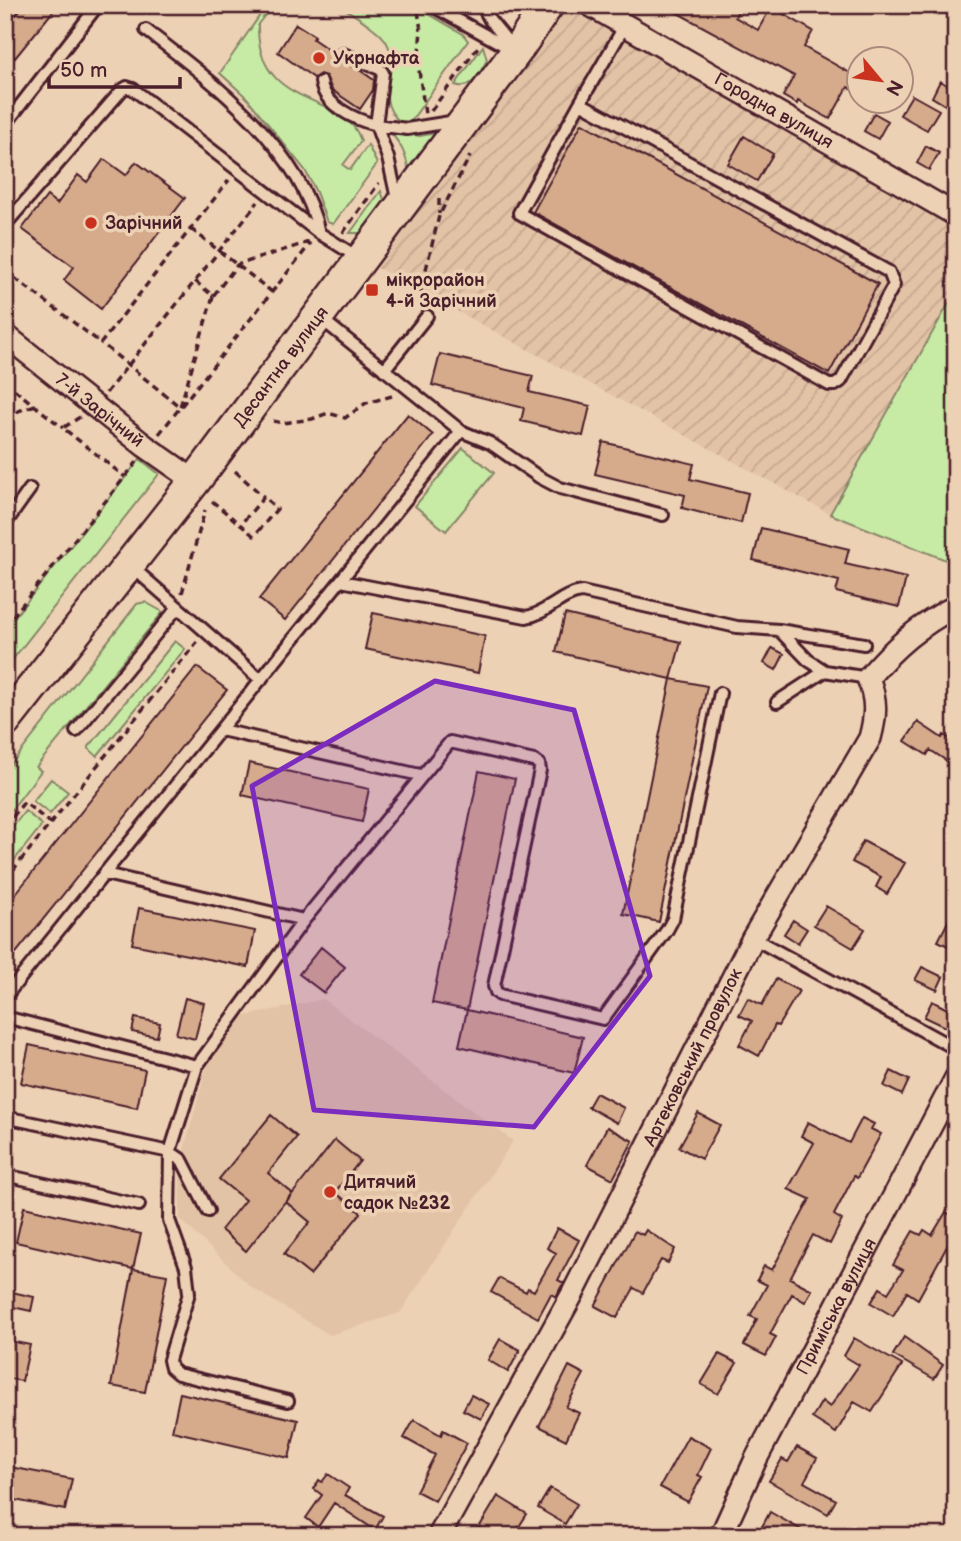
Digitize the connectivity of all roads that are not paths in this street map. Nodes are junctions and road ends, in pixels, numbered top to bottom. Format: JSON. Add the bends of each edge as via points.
{"nodes":[{"id":1,"x":98,"y":5,"type":"edge"},
{"id":2,"x":430,"y":5,"type":"edge"},
{"id":3,"x":482,"y":5,"type":"edge"},
{"id":4,"x":548,"y":5,"type":"edge"},
{"id":5,"x":590,"y":5,"type":"edge"},
{"id":6,"x":624,"y":27,"type":"junction"},
{"id":7,"x":146,"y":30,"type":"dead end"},
{"id":8,"x":516,"y":52,"type":"junction"},
{"id":9,"x":339,"y":56,"type":"dead end"},
{"id":10,"x":321,"y":82,"type":"dead end"},
{"id":11,"x":580,"y":103,"type":"junction"},
{"id":12,"x":465,"y":119,"type":"junction"},
{"id":13,"x":5,"y":125,"type":"edge"},
{"id":14,"x":376,"y":125,"type":"junction"},
{"id":15,"x":399,"y":209,"type":"junction"},
{"id":16,"x":956,"y":215,"type":"edge"},
{"id":17,"x":5,"y":225,"type":"edge"},
{"id":18,"x":319,"y":233,"type":"junction"},
{"id":19,"x":361,"y":259,"type":"junction"},
{"id":20,"x":427,"y":316,"type":"road end"},
{"id":21,"x":318,"y":317,"type":"junction"},
{"id":22,"x":5,"y":335,"type":"edge"},
{"id":23,"x":384,"y":370,"type":"junction"},
{"id":24,"x":461,"y":431,"type":"junction"},
{"id":25,"x":30,"y":489,"type":"dead end"},
{"id":26,"x":204,"y":491,"type":"junction"},
{"id":27,"x":663,"y":515,"type":"dead end"},
{"id":28,"x":5,"y":524,"type":"edge"},
{"id":29,"x":130,"y":565,"type":"junction"},
{"id":30,"x":341,"y":581,"type":"junction"},
{"id":31,"x":956,"y":606,"type":"edge"},
{"id":32,"x":178,"y":607,"type":"junction"},
{"id":33,"x":779,"y":630,"type":"junction"},
{"id":34,"x":864,"y":644,"type":"dead end"},
{"id":35,"x":825,"y":671,"type":"junction"},
{"id":36,"x":868,"y":678,"type":"junction"},
{"id":37,"x":261,"y":680,"type":"junction"},
{"id":38,"x":720,"y":693,"type":"dead end"},
{"id":39,"x":777,"y":702,"type":"dead end"},
{"id":40,"x":5,"y":722,"type":"edge"},
{"id":41,"x":221,"y":730,"type":"junction"},
{"id":42,"x":76,"y":731,"type":"dead end"},
{"id":43,"x":420,"y":775,"type":"junction"},
{"id":44,"x":105,"y":874,"type":"junction"},
{"id":45,"x":304,"y":920,"type":"junction"},
{"id":46,"x":753,"y":937,"type":"junction"},
{"id":47,"x":5,"y":998,"type":"edge"},
{"id":48,"x":5,"y":1017,"type":"edge"},
{"id":49,"x":956,"y":1049,"type":"edge"},
{"id":50,"x":197,"y":1066,"type":"junction"},
{"id":51,"x":956,"y":1078,"type":"edge"},
{"id":52,"x":5,"y":1117,"type":"edge"},
{"id":53,"x":170,"y":1152,"type":"junction"},
{"id":54,"x":5,"y":1175,"type":"edge"},
{"id":55,"x":139,"y":1205,"type":"dead end"},
{"id":56,"x":208,"y":1211,"type":"dead end"},
{"id":57,"x":288,"y":1401,"type":"dead end"},
{"id":58,"x":439,"y":1536,"type":"edge"},
{"id":59,"x":721,"y":1536,"type":"edge"}],
"edges":[{"from":1,"to":13,"type":"lane"},
{"from":2,"to":8,"type":"lane"},
{"from":3,"to":8,"type":"lane"},
{"from":4,"to":8,"type":"main road","name":"Десантна вулиця"},
{"from":5,"to":6,"type":"street","name":"Городна вулиця"},
{"from":6,"to":11,"type":"lane"},
{"from":6,"to":16,"type":"street","name":"Городна вулиця"},
{"from":7,"to":18,"type":"lane","via":[[213,82],[273,143],[308,198]]},
{"from":8,"to":12,"type":"main road","name":"Десантна вулиця"},
{"from":9,"to":14,"type":"lane","via":[[383,73]]},
{"from":10,"to":14,"type":"lane","via":[[324,92],[346,115]]},
{"from":11,"to":11,"type":"lane","via":[[889,272],[894,285],[841,381],[829,385],[519,213]]},
{"from":12,"to":14,"type":"lane","via":[[407,130]]},
{"from":12,"to":15,"type":"main road","name":"Десантна вулиця"},
{"from":14,"to":15,"type":"lane"},
{"from":15,"to":19,"type":"main road","name":"Десантна вулиця"},
{"from":17,"to":18,"type":"lane","via":[[127,88]]},
{"from":18,"to":19,"type":"lane"},
{"from":19,"to":21,"type":"main road","name":"Десантна вулиця"},
{"from":20,"to":23,"type":"lane"},
{"from":21,"to":23,"type":"lane"},
{"from":21,"to":26,"type":"main road","name":"Десантна вулиця"},
{"from":22,"to":26,"type":"street","name":"7-й Зарічний"},
{"from":23,"to":24,"type":"lane"},
{"from":24,"to":27,"type":"lane","via":[[490,443],[560,488]]},
{"from":24,"to":30,"type":"lane"},
{"from":25,"to":28,"type":"lane"},
{"from":26,"to":29,"type":"main road","name":"Десантна вулиця"},
{"from":29,"to":32,"type":"lane"},
{"from":29,"to":40,"type":"main road","name":"Десантна вулиця"},
{"from":30,"to":33,"type":"lane","via":[[526,617],[582,592],[737,627]]},
{"from":30,"to":37,"type":"lane"},
{"from":31,"to":36,"type":"street","via":[[920,626]]},
{"from":32,"to":37,"type":"lane"},
{"from":32,"to":42,"type":"lane"},
{"from":33,"to":34,"type":"lane"},
{"from":33,"to":35,"type":"lane"},
{"from":35,"to":36,"type":"lane"},
{"from":35,"to":39,"type":"lane"},
{"from":36,"to":46,"type":"street","name":"Артековський провулок","via":[[876,716],[870,738]]},
{"from":37,"to":41,"type":"lane"},
{"from":38,"to":43,"type":"lane","via":[[673,919],[603,1020],[500,995],[494,986],[539,764],[450,741]]},
{"from":41,"to":43,"type":"lane"},
{"from":41,"to":44,"type":"lane"},
{"from":43,"to":45,"type":"lane"},
{"from":44,"to":45,"type":"lane"},
{"from":44,"to":47,"type":"lane"},
{"from":45,"to":50,"type":"lane"},
{"from":46,"to":49,"type":"lane"},
{"from":46,"to":58,"type":"street","name":"Артековський провулок","via":[[573,1293]]},
{"from":48,"to":50,"type":"lane"},
{"from":50,"to":53,"type":"lane"},
{"from":51,"to":59,"type":"street","name":"Приміська вулиця","via":[[763,1446]]},
{"from":52,"to":53,"type":"lane"},
{"from":53,"to":56,"type":"lane","via":[[182,1160]]},
{"from":53,"to":57,"type":"lane","via":[[169,1220],[186,1267],[189,1293],[169,1360],[172,1368],[178,1374]]},
{"from":54,"to":55,"type":"lane"}]}
